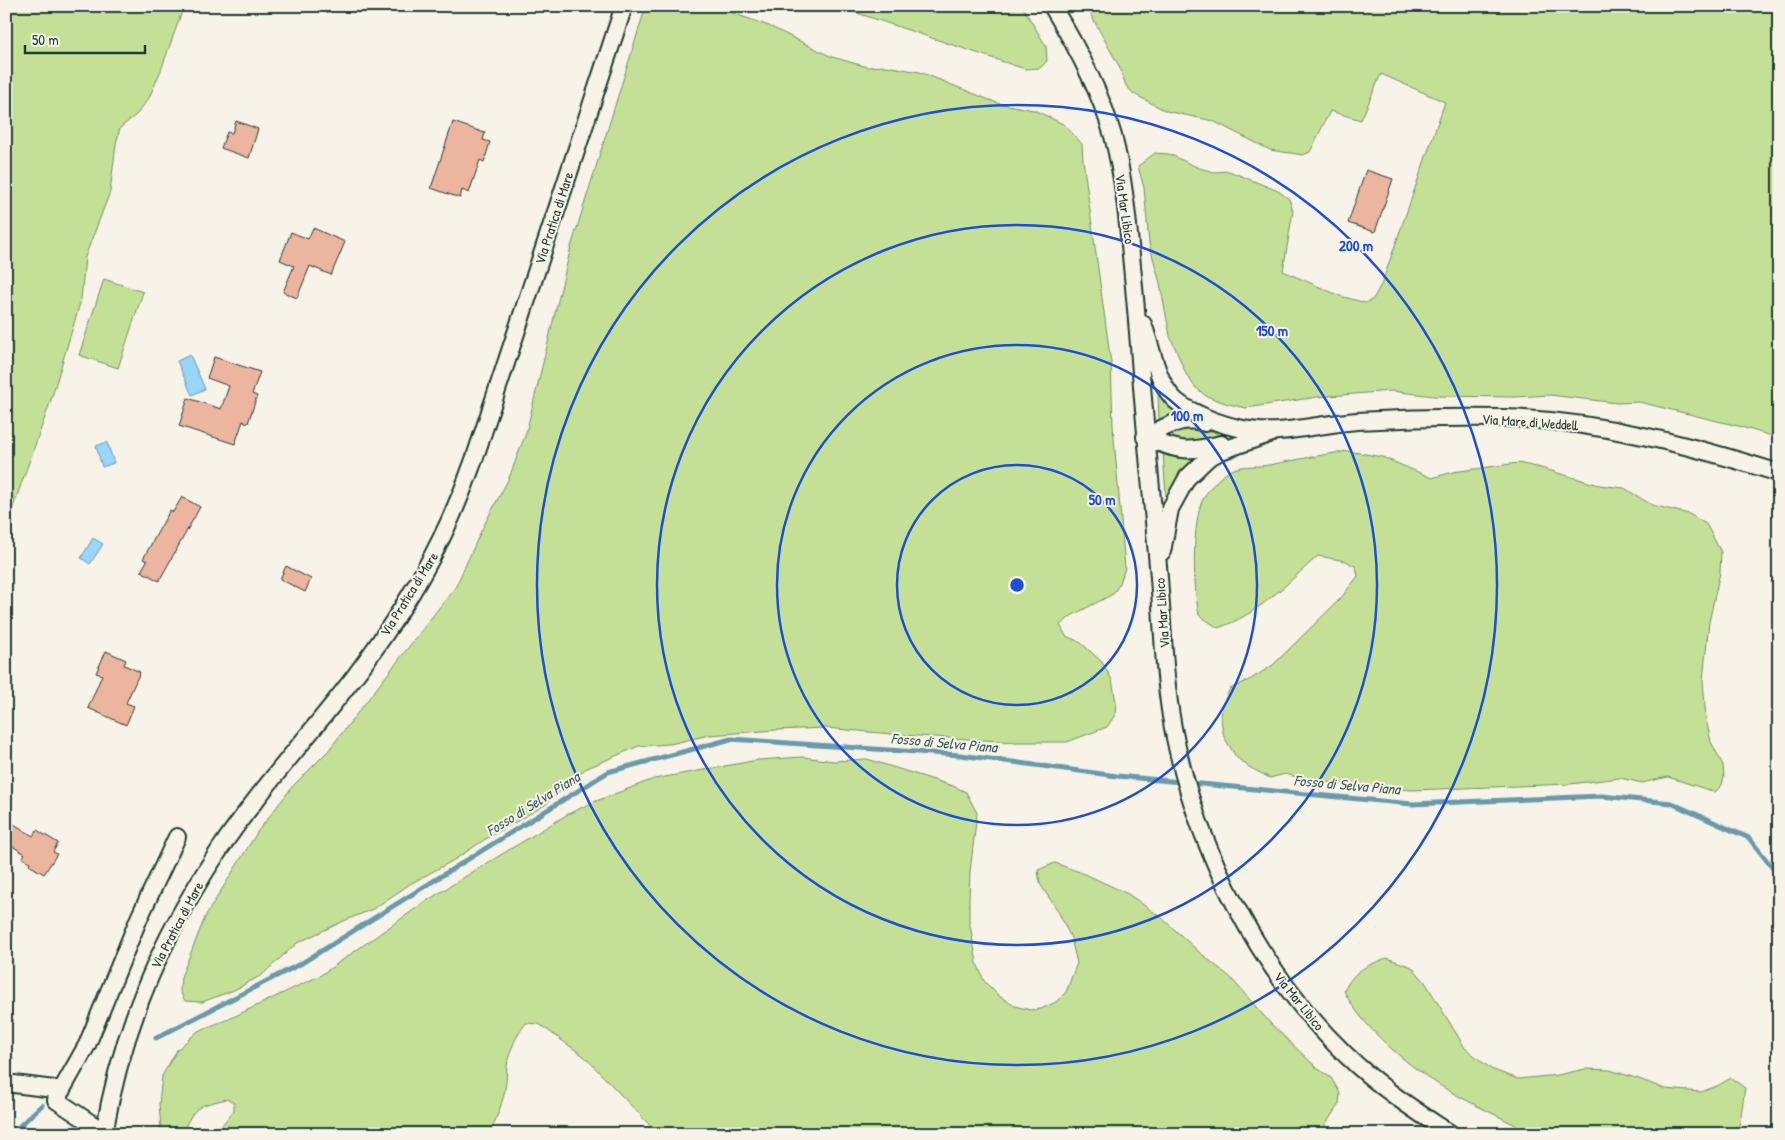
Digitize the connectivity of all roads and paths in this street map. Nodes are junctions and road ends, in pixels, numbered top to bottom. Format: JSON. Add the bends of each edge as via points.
{"nodes":[{"id":1,"x":624,"y":6,"type":"edge"},
{"id":2,"x":1052,"y":6,"type":"edge"},
{"id":3,"x":1136,"y":307,"type":"junction"},
{"id":4,"x":1277,"y":431,"type":"junction"},
{"id":5,"x":1145,"y":437,"type":"junction"},
{"id":6,"x":1779,"y":473,"type":"edge"},
{"id":7,"x":1158,"y":568,"type":"junction"},
{"id":8,"x":178,"y":837,"type":"dead end"},
{"id":9,"x":6,"y":1083,"type":"edge"},
{"id":10,"x":62,"y":1090,"type":"junction"},
{"id":11,"x":104,"y":1133,"type":"edge"},
{"id":12,"x":1451,"y":1134,"type":"edge"}],
"edges":[{"from":1,"to":11,"type":"street","name":"Via Pratica di Mare","via":[[475,457],[446,532],[386,633],[222,847],[177,918],[133,1023],[118,1070]]},
{"from":2,"to":3,"type":"street","name":"Via Mar Libico","via":[[1094,82],[1114,139],[1125,199]]},
{"from":3,"to":4,"type":"street","name":"Via Mare di Weddell","via":[[1158,373],[1172,397],[1217,422]]},
{"from":3,"to":5,"type":"street","name":"Via Mar Libico"},
{"from":4,"to":5,"type":"street","via":[[1201,450],[1183,450]]},
{"from":4,"to":5,"type":"street","via":[[1217,427],[1185,420]]},
{"from":4,"to":6,"type":"street","name":"Via Mare di Weddell","via":[[1345,422],[1407,419],[1535,420],[1649,436]]},
{"from":4,"to":7,"type":"street","name":"Via Mare di Weddell","via":[[1221,450],[1187,478],[1170,509]]},
{"from":5,"to":7,"type":"street","name":"Via Mar Libico"},
{"from":7,"to":12,"type":"street","name":"Via Mar Libico","via":[[1167,684],[1180,757],[1217,865],[1240,914],[1296,1002],[1341,1050],[1374,1080]]},
{"from":8,"to":10,"type":"street","via":[[139,918],[87,1045]]},
{"from":9,"to":10,"type":"street"},
{"from":10,"to":11,"type":"street","via":[[56,1100]]}]}
